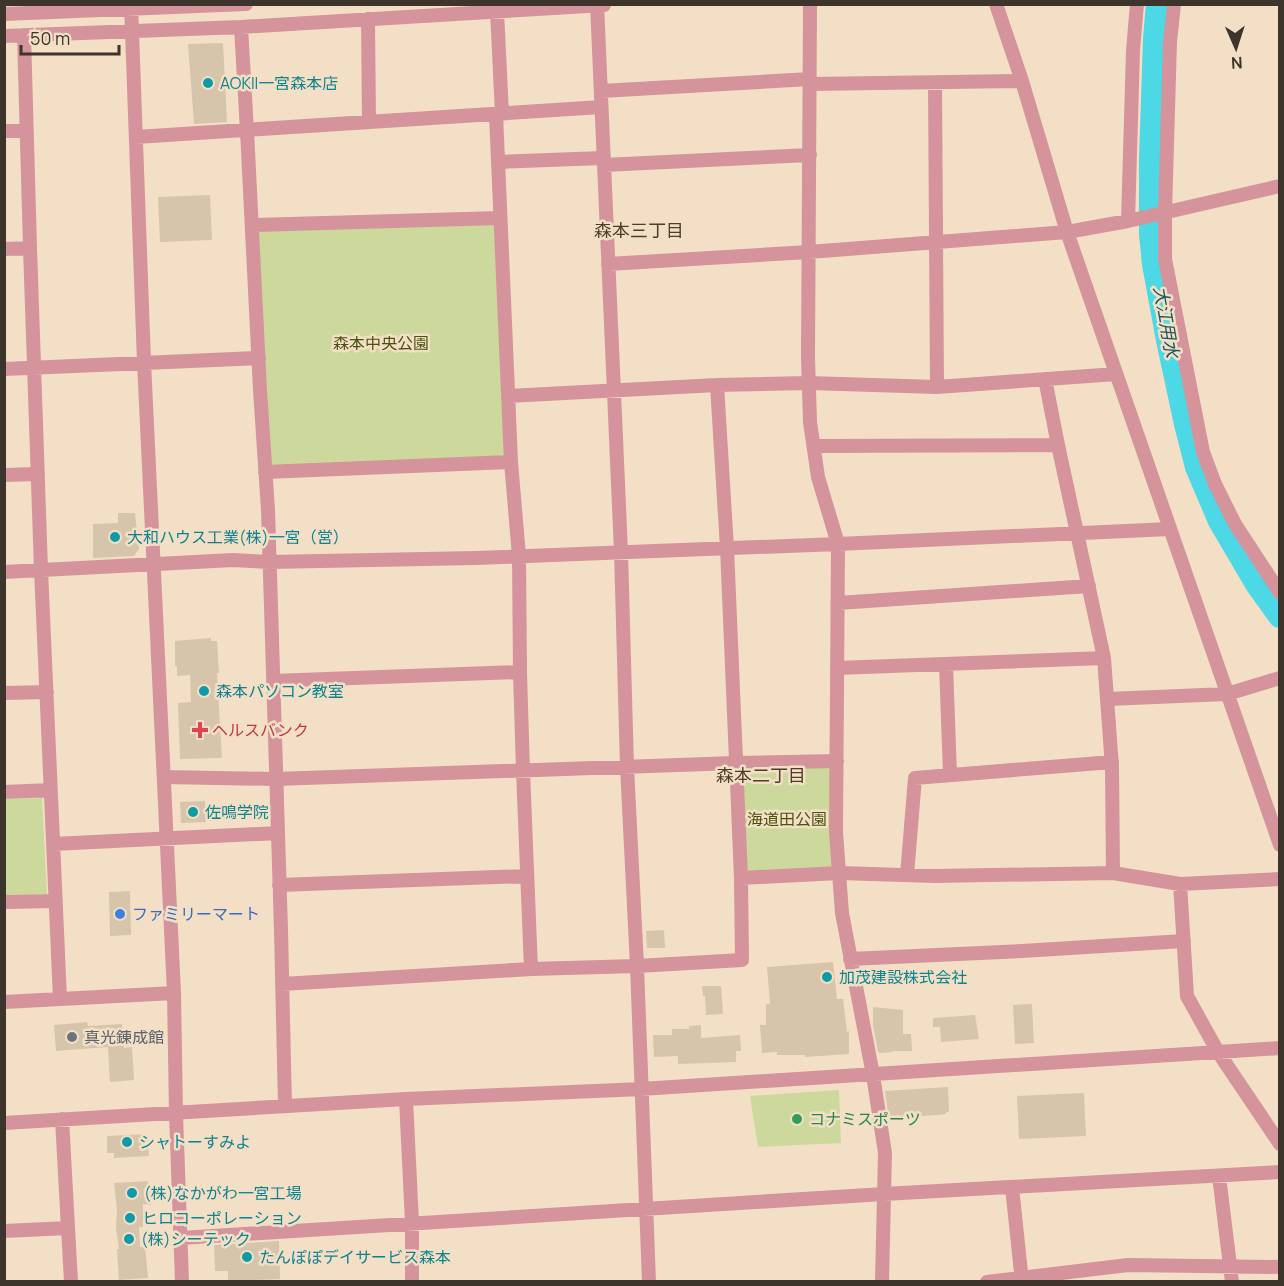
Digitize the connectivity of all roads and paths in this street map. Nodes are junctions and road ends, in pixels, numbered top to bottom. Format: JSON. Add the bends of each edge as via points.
{"nodes":[{"id":1,"x":246,"y":4,"type":"edge"},
{"id":2,"x":606,"y":4,"type":"edge"},
{"id":3,"x":810,"y":4,"type":"edge"},
{"id":4,"x":996,"y":4,"type":"edge"},
{"id":5,"x":1137,"y":4,"type":"edge"},
{"id":6,"x":1174,"y":4,"type":"edge"},
{"id":7,"x":597,"y":5,"type":"edge"},
{"id":8,"x":131,"y":7,"type":"edge"},
{"id":9,"x":497,"y":11,"type":"junction"},
{"id":10,"x":4,"y":14,"type":"edge"},
{"id":11,"x":368,"y":19,"type":"junction"},
{"id":12,"x":241,"y":27,"type":"junction"},
{"id":13,"x":133,"y":32,"type":"junction"},
{"id":14,"x":24,"y":35,"type":"junction"},
{"id":15,"x":4,"y":36,"type":"edge"},
{"id":16,"x":1022,"y":81,"type":"junction"},
{"id":17,"x":810,"y":82,"type":"junction"},
{"id":18,"x":935,"y":83,"type":"junction"},
{"id":19,"x":600,"y":91,"type":"junction"},
{"id":20,"x":601,"y":107,"type":"junction"},
{"id":21,"x":499,"y":114,"type":"junction"},
{"id":22,"x":369,"y":122,"type":"junction"},
{"id":23,"x":4,"y":131,"type":"edge"},
{"id":24,"x":26,"y":131,"type":"junction"},
{"id":25,"x":248,"y":131,"type":"junction"},
{"id":26,"x":136,"y":137,"type":"junction"},
{"id":27,"x":810,"y":155,"type":"junction"},
{"id":28,"x":604,"y":161,"type":"junction"},
{"id":29,"x":498,"y":162,"type":"junction"},
{"id":30,"x":1280,"y":186,"type":"edge"},
{"id":31,"x":1163,"y":212,"type":"junction"},
{"id":32,"x":500,"y":218,"type":"junction"},
{"id":33,"x":1132,"y":220,"type":"junction"},
{"id":34,"x":252,"y":225,"type":"junction"},
{"id":35,"x":1067,"y":232,"type":"junction"},
{"id":36,"x":935,"y":243,"type":"junction"},
{"id":37,"x":30,"y":248,"type":"junction"},
{"id":38,"x":4,"y":249,"type":"edge"},
{"id":39,"x":809,"y":252,"type":"junction"},
{"id":40,"x":608,"y":264,"type":"junction"},
{"id":41,"x":259,"y":358,"type":"junction"},
{"id":42,"x":144,"y":362,"type":"junction"},
{"id":43,"x":34,"y":368,"type":"junction"},
{"id":44,"x":4,"y":369,"type":"edge"},
{"id":45,"x":1116,"y":374,"type":"junction"},
{"id":46,"x":1045,"y":379,"type":"junction"},
{"id":47,"x":809,"y":383,"type":"junction"},
{"id":48,"x":717,"y":385,"type":"junction"},
{"id":49,"x":937,"y":387,"type":"junction"},
{"id":50,"x":614,"y":390,"type":"junction"},
{"id":51,"x":508,"y":396,"type":"junction"},
{"id":52,"x":1058,"y":445,"type":"junction"},
{"id":53,"x":814,"y":446,"type":"junction"},
{"id":54,"x":511,"y":462,"type":"junction"},
{"id":55,"x":265,"y":472,"type":"junction"},
{"id":56,"x":38,"y":474,"type":"junction"},
{"id":57,"x":4,"y":475,"type":"edge"},
{"id":58,"x":1170,"y":529,"type":"junction"},
{"id":59,"x":1077,"y":534,"type":"junction"},
{"id":60,"x":838,"y":544,"type":"junction"},
{"id":61,"x":727,"y":548,"type":"junction"},
{"id":62,"x":621,"y":552,"type":"junction"},
{"id":63,"x":519,"y":556,"type":"junction"},
{"id":64,"x":269,"y":562,"type":"junction"},
{"id":65,"x":154,"y":564,"type":"junction"},
{"id":66,"x":41,"y":570,"type":"junction"},
{"id":67,"x":4,"y":572,"type":"edge"},
{"id":68,"x":1089,"y":586,"type":"junction"},
{"id":69,"x":1280,"y":593,"type":"edge"},
{"id":70,"x":837,"y":603,"type":"junction"},
{"id":71,"x":1104,"y":658,"type":"junction"},
{"id":72,"x":946,"y":664,"type":"junction"},
{"id":73,"x":837,"y":668,"type":"junction"},
{"id":74,"x":520,"y":672,"type":"junction"},
{"id":75,"x":1280,"y":678,"type":"edge"},
{"id":76,"x":273,"y":681,"type":"junction"},
{"id":77,"x":47,"y":692,"type":"junction"},
{"id":78,"x":4,"y":693,"type":"edge"},
{"id":79,"x":1227,"y":694,"type":"junction"},
{"id":80,"x":1108,"y":699,"type":"junction"},
{"id":81,"x":837,"y":761,"type":"junction"},
{"id":82,"x":1112,"y":762,"type":"junction"},
{"id":83,"x":735,"y":763,"type":"junction"},
{"id":84,"x":627,"y":767,"type":"junction"},
{"id":85,"x":522,"y":771,"type":"junction"},
{"id":86,"x":950,"y":776,"type":"junction"},
{"id":87,"x":164,"y":777,"type":"junction"},
{"id":88,"x":276,"y":779,"type":"junction"},
{"id":89,"x":51,"y":790,"type":"junction"},
{"id":90,"x":4,"y":792,"type":"edge"},
{"id":91,"x":278,"y":833,"type":"junction"},
{"id":92,"x":167,"y":838,"type":"junction"},
{"id":93,"x":53,"y":844,"type":"junction"},
{"id":94,"x":1280,"y":845,"type":"edge"},
{"id":95,"x":839,"y":873,"type":"junction"},
{"id":96,"x":1113,"y":873,"type":"junction"},
{"id":97,"x":907,"y":875,"type":"junction"},
{"id":98,"x":527,"y":876,"type":"junction"},
{"id":99,"x":741,"y":878,"type":"junction"},
{"id":100,"x":1280,"y":879,"type":"edge"},
{"id":101,"x":1180,"y":884,"type":"junction"},
{"id":102,"x":279,"y":885,"type":"junction"},
{"id":103,"x":56,"y":901,"type":"junction"},
{"id":104,"x":4,"y":902,"type":"edge"},
{"id":105,"x":1184,"y":941,"type":"junction"},
{"id":106,"x":850,"y":958,"type":"junction"},
{"id":107,"x":637,"y":966,"type":"junction"},
{"id":108,"x":531,"y":969,"type":"junction"},
{"id":109,"x":282,"y":984,"type":"junction"},
{"id":110,"x":174,"y":993,"type":"junction"},
{"id":111,"x":60,"y":999,"type":"junction"},
{"id":112,"x":4,"y":1002,"type":"edge"},
{"id":113,"x":1280,"y":1048,"type":"edge"},
{"id":114,"x":1218,"y":1052,"type":"junction"},
{"id":115,"x":873,"y":1075,"type":"junction"},
{"id":116,"x":641,"y":1089,"type":"junction"},
{"id":117,"x":406,"y":1098,"type":"junction"},
{"id":118,"x":285,"y":1106,"type":"junction"},
{"id":119,"x":176,"y":1113,"type":"junction"},
{"id":120,"x":62,"y":1119,"type":"junction"},
{"id":121,"x":4,"y":1123,"type":"edge"},
{"id":122,"x":1280,"y":1144,"type":"edge"},
{"id":123,"x":1280,"y":1172,"type":"edge"},
{"id":124,"x":1219,"y":1176,"type":"junction"},
{"id":125,"x":1012,"y":1187,"type":"junction"},
{"id":126,"x":884,"y":1194,"type":"junction"},
{"id":127,"x":646,"y":1210,"type":"junction"},
{"id":128,"x":412,"y":1223,"type":"junction"},
{"id":129,"x":68,"y":1228,"type":"junction"},
{"id":130,"x":4,"y":1231,"type":"edge"},
{"id":131,"x":181,"y":1238,"type":"junction"},
{"id":132,"x":1230,"y":1266,"type":"junction"},
{"id":133,"x":1280,"y":1267,"type":"edge"},
{"id":134,"x":1022,"y":1279,"type":"edge"},
{"id":135,"x":71,"y":1281,"type":"edge"},
{"id":136,"x":182,"y":1281,"type":"edge"},
{"id":137,"x":412,"y":1281,"type":"edge"},
{"id":138,"x":649,"y":1281,"type":"edge"},
{"id":139,"x":882,"y":1281,"type":"edge"},
{"id":140,"x":987,"y":1281,"type":"edge"},
{"id":141,"x":1232,"y":1281,"type":"edge"}],
"edges":[{"from":1,"to":8,"type":"street"},
{"from":2,"to":7,"type":"street"},
{"from":3,"to":17,"type":"street"},
{"from":4,"to":16,"type":"street"},
{"from":5,"to":33,"type":"street"},
{"from":6,"to":31,"type":"street"},
{"from":7,"to":9,"type":"street"},
{"from":7,"to":19,"type":"street"},
{"from":8,"to":10,"type":"street"},
{"from":8,"to":13,"type":"street"},
{"from":9,"to":11,"type":"street"},
{"from":9,"to":21,"type":"street"},
{"from":11,"to":12,"type":"street"},
{"from":11,"to":22,"type":"street"},
{"from":12,"to":13,"type":"street"},
{"from":12,"to":25,"type":"street"},
{"from":13,"to":14,"type":"street"},
{"from":13,"to":26,"type":"street"},
{"from":14,"to":15,"type":"street"},
{"from":14,"to":24,"type":"street"},
{"from":16,"to":18,"type":"street"},
{"from":16,"to":35,"type":"street"},
{"from":17,"to":18,"type":"street"},
{"from":17,"to":19,"type":"street"},
{"from":17,"to":27,"type":"street"},
{"from":18,"to":36,"type":"street"},
{"from":19,"to":20,"type":"street"},
{"from":20,"to":21,"type":"street"},
{"from":20,"to":28,"type":"street"},
{"from":21,"to":22,"type":"street"},
{"from":21,"to":29,"type":"street"},
{"from":22,"to":25,"type":"street"},
{"from":23,"to":24,"type":"street"},
{"from":24,"to":37,"type":"street"},
{"from":25,"to":26,"type":"street"},
{"from":25,"to":34,"type":"street"},
{"from":26,"to":42,"type":"street"},
{"from":27,"to":28,"type":"street"},
{"from":27,"to":39,"type":"street"},
{"from":28,"to":29,"type":"street"},
{"from":28,"to":40,"type":"street"},
{"from":29,"to":32,"type":"street"},
{"from":30,"to":31,"type":"street"},
{"from":31,"to":33,"type":"street"},
{"from":31,"to":69,"type":"street","via":[[1165,259],[1203,452],[1235,524]]},
{"from":32,"to":34,"type":"street"},
{"from":32,"to":51,"type":"street"},
{"from":33,"to":35,"type":"street"},
{"from":34,"to":41,"type":"street"},
{"from":35,"to":36,"type":"street"},
{"from":35,"to":45,"type":"street"},
{"from":36,"to":39,"type":"street"},
{"from":36,"to":49,"type":"street"},
{"from":37,"to":38,"type":"street"},
{"from":37,"to":43,"type":"street"},
{"from":39,"to":40,"type":"street"},
{"from":39,"to":47,"type":"street"},
{"from":40,"to":50,"type":"street"},
{"from":41,"to":42,"type":"street"},
{"from":41,"to":55,"type":"street"},
{"from":42,"to":43,"type":"street"},
{"from":42,"to":65,"type":"street"},
{"from":43,"to":44,"type":"street"},
{"from":43,"to":56,"type":"street"},
{"from":45,"to":46,"type":"street"},
{"from":45,"to":58,"type":"street"},
{"from":46,"to":49,"type":"street"},
{"from":46,"to":52,"type":"street"},
{"from":47,"to":48,"type":"street"},
{"from":47,"to":49,"type":"street"},
{"from":47,"to":53,"type":"street"},
{"from":48,"to":50,"type":"street"},
{"from":48,"to":61,"type":"street"},
{"from":50,"to":51,"type":"street"},
{"from":50,"to":62,"type":"street"},
{"from":51,"to":54,"type":"street"},
{"from":52,"to":53,"type":"street"},
{"from":52,"to":59,"type":"street"},
{"from":53,"to":60,"type":"street","via":[[818,477]]},
{"from":54,"to":55,"type":"street"},
{"from":54,"to":63,"type":"street"},
{"from":55,"to":64,"type":"street"},
{"from":56,"to":57,"type":"street"},
{"from":56,"to":66,"type":"street"},
{"from":58,"to":59,"type":"street"},
{"from":58,"to":79,"type":"street"},
{"from":59,"to":60,"type":"street"},
{"from":59,"to":68,"type":"street"},
{"from":60,"to":61,"type":"street"},
{"from":60,"to":70,"type":"street"},
{"from":61,"to":62,"type":"street"},
{"from":61,"to":83,"type":"street"},
{"from":62,"to":63,"type":"street"},
{"from":62,"to":84,"type":"street"},
{"from":63,"to":64,"type":"street"},
{"from":63,"to":74,"type":"street"},
{"from":64,"to":65,"type":"street"},
{"from":64,"to":76,"type":"street"},
{"from":65,"to":66,"type":"street"},
{"from":65,"to":87,"type":"street"},
{"from":66,"to":67,"type":"street"},
{"from":66,"to":77,"type":"street"},
{"from":68,"to":70,"type":"street"},
{"from":68,"to":71,"type":"street"},
{"from":70,"to":73,"type":"street"},
{"from":71,"to":72,"type":"street"},
{"from":71,"to":80,"type":"street"},
{"from":72,"to":73,"type":"street"},
{"from":72,"to":86,"type":"street"},
{"from":73,"to":81,"type":"street"},
{"from":74,"to":76,"type":"street"},
{"from":74,"to":85,"type":"street"},
{"from":75,"to":79,"type":"street"},
{"from":76,"to":88,"type":"street"},
{"from":77,"to":78,"type":"street"},
{"from":77,"to":89,"type":"street"},
{"from":79,"to":80,"type":"street"},
{"from":79,"to":94,"type":"street"},
{"from":80,"to":82,"type":"street"},
{"from":81,"to":83,"type":"street"},
{"from":81,"to":95,"type":"street"},
{"from":82,"to":86,"type":"street"},
{"from":82,"to":96,"type":"street"},
{"from":83,"to":84,"type":"street"},
{"from":83,"to":99,"type":"street"},
{"from":84,"to":85,"type":"street"},
{"from":84,"to":107,"type":"street"},
{"from":85,"to":88,"type":"street"},
{"from":85,"to":98,"type":"street"},
{"from":86,"to":97,"type":"street","via":[[915,778]]},
{"from":87,"to":88,"type":"street"},
{"from":87,"to":92,"type":"street"},
{"from":88,"to":91,"type":"street"},
{"from":89,"to":90,"type":"street"},
{"from":89,"to":93,"type":"street"},
{"from":91,"to":92,"type":"street"},
{"from":91,"to":102,"type":"street"},
{"from":92,"to":93,"type":"street"},
{"from":92,"to":110,"type":"street"},
{"from":93,"to":103,"type":"street"},
{"from":95,"to":97,"type":"street"},
{"from":95,"to":99,"type":"street"},
{"from":95,"to":106,"type":"street"},
{"from":96,"to":97,"type":"street"},
{"from":96,"to":101,"type":"street"},
{"from":98,"to":102,"type":"street"},
{"from":98,"to":108,"type":"street"},
{"from":99,"to":107,"type":"street","via":[[742,960]]},
{"from":100,"to":101,"type":"street"},
{"from":101,"to":105,"type":"street"},
{"from":102,"to":109,"type":"street"},
{"from":103,"to":104,"type":"street"},
{"from":103,"to":111,"type":"street"},
{"from":105,"to":106,"type":"street"},
{"from":105,"to":114,"type":"street","via":[[1187,996]]},
{"from":106,"to":115,"type":"street"},
{"from":107,"to":108,"type":"street"},
{"from":107,"to":116,"type":"street"},
{"from":108,"to":109,"type":"street"},
{"from":109,"to":118,"type":"street"},
{"from":110,"to":111,"type":"street"},
{"from":110,"to":119,"type":"street"},
{"from":111,"to":112,"type":"street"},
{"from":113,"to":114,"type":"street"},
{"from":114,"to":115,"type":"street"},
{"from":114,"to":122,"type":"street"},
{"from":115,"to":116,"type":"street"},
{"from":115,"to":126,"type":"street","via":[[885,1154]]},
{"from":116,"to":117,"type":"street"},
{"from":116,"to":127,"type":"street"},
{"from":117,"to":118,"type":"street"},
{"from":117,"to":128,"type":"street"},
{"from":118,"to":119,"type":"street"},
{"from":119,"to":120,"type":"street"},
{"from":119,"to":131,"type":"street"},
{"from":120,"to":121,"type":"street"},
{"from":120,"to":129,"type":"street"},
{"from":123,"to":124,"type":"street"},
{"from":124,"to":125,"type":"street"},
{"from":124,"to":132,"type":"street"},
{"from":125,"to":126,"type":"street"},
{"from":125,"to":134,"type":"street"},
{"from":126,"to":127,"type":"street"},
{"from":126,"to":139,"type":"street"},
{"from":127,"to":128,"type":"street"},
{"from":127,"to":138,"type":"street"},
{"from":128,"to":131,"type":"street"},
{"from":128,"to":137,"type":"street"},
{"from":129,"to":130,"type":"street"},
{"from":129,"to":135,"type":"street"},
{"from":131,"to":136,"type":"street"},
{"from":132,"to":133,"type":"street"},
{"from":132,"to":134,"type":"street","via":[[1128,1265]]},
{"from":132,"to":141,"type":"street"},
{"from":134,"to":140,"type":"street"}]}
